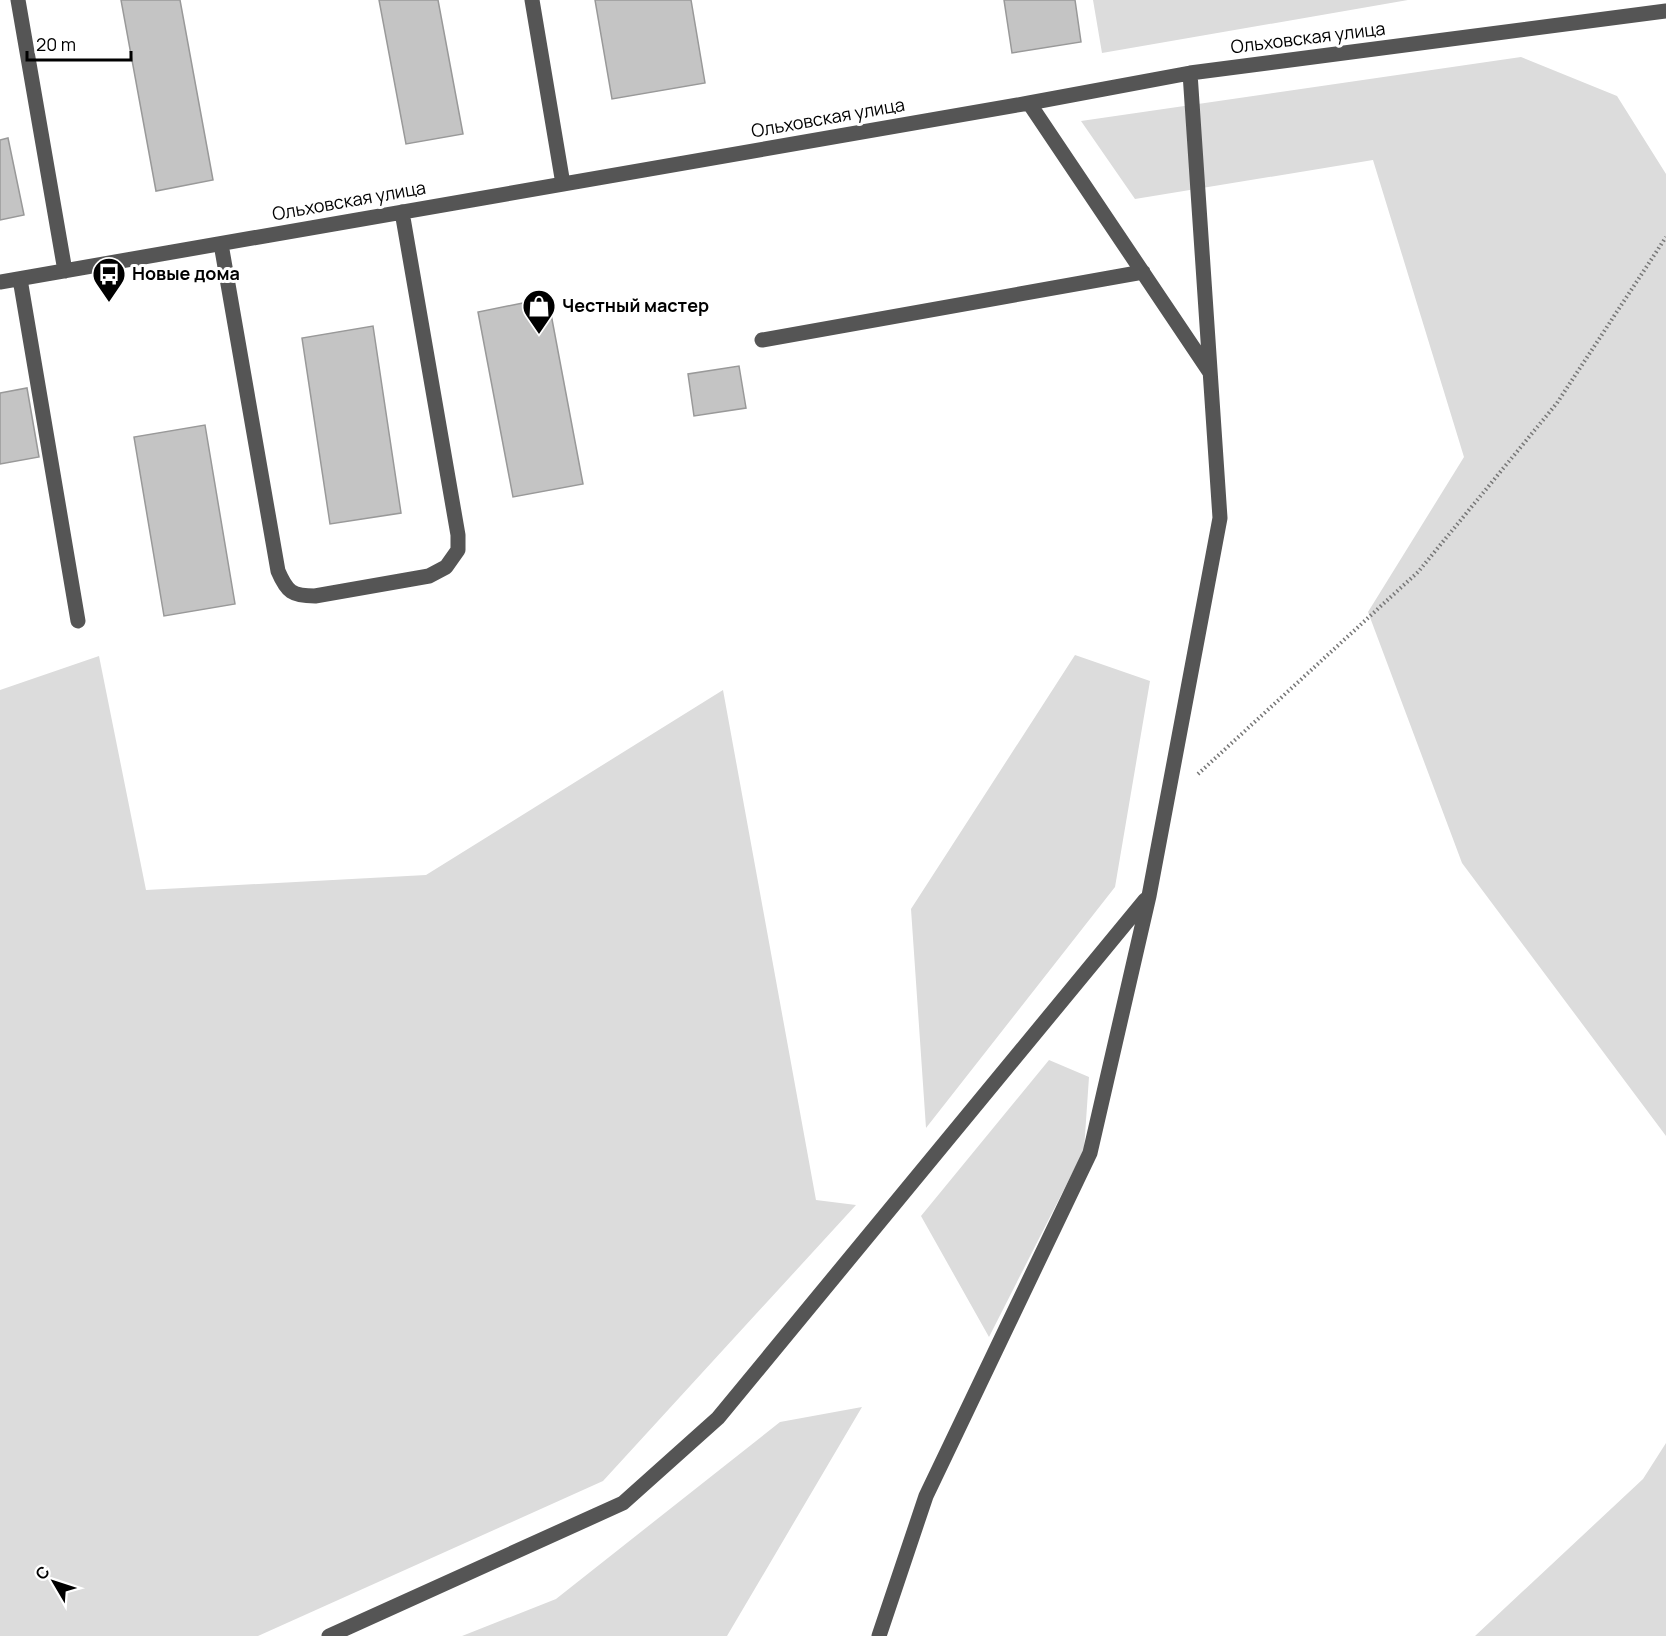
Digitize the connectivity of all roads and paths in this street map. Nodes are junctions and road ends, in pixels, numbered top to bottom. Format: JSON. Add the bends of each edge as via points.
{"nodes":[{"id":1,"x":18,"y":0,"type":"edge"},
{"id":2,"x":532,"y":0,"type":"edge"},
{"id":3,"x":1666,"y":11,"type":"edge"},
{"id":4,"x":1190,"y":73,"type":"junction"},
{"id":5,"x":1029,"y":103,"type":"junction"},
{"id":6,"x":563,"y":184,"type":"junction"},
{"id":7,"x":402,"y":212,"type":"junction"},
{"id":8,"x":1666,"y":237,"type":"edge"},
{"id":9,"x":221,"y":244,"type":"junction"},
{"id":10,"x":65,"y":271,"type":"junction"},
{"id":11,"x":1143,"y":272,"type":"junction"},
{"id":12,"x":20,"y":279,"type":"junction"},
{"id":13,"x":0,"y":282,"type":"edge"},
{"id":14,"x":762,"y":340,"type":"dead end"},
{"id":15,"x":1211,"y":373,"type":"junction"},
{"id":16,"x":78,"y":621,"type":"dead end"},
{"id":17,"x":1167,"y":803,"type":"junction"},
{"id":18,"x":1149,"y":896,"type":"junction"},
{"id":19,"x":329,"y":1636,"type":"edge"},
{"id":20,"x":879,"y":1636,"type":"edge"}],
"edges":[{"from":1,"to":10,"type":"street"},
{"from":2,"to":6,"type":"street"},
{"from":3,"to":4,"type":"street","name":"Ольховская улица"},
{"from":4,"to":5,"type":"street","name":"Ольховская улица"},
{"from":4,"to":15,"type":"street"},
{"from":5,"to":6,"type":"street","name":"Ольховская улица"},
{"from":5,"to":11,"type":"street"},
{"from":6,"to":7,"type":"street","name":"Ольховская улица"},
{"from":7,"to":9,"type":"street","name":"Ольховская улица"},
{"from":7,"to":9,"type":"street","via":[[458,536],[458,550],[446,567],[429,576],[315,596],[298,596],[285,587],[278,571]]},
{"from":8,"to":17,"type":"path","via":[[1557,404],[1418,572]]},
{"from":9,"to":10,"type":"street","name":"Ольховская улица"},
{"from":10,"to":12,"type":"street","name":"Ольховская улица"},
{"from":11,"to":14,"type":"street"},
{"from":11,"to":15,"type":"street"},
{"from":12,"to":13,"type":"street","name":"Ольховская улица"},
{"from":12,"to":16,"type":"street"},
{"from":15,"to":17,"type":"street","via":[[1220,518]]},
{"from":17,"to":18,"type":"street"},
{"from":18,"to":19,"type":"street","via":[[718,1418],[623,1503]]},
{"from":18,"to":20,"type":"street","via":[[1090,1153],[926,1496]]}]}
